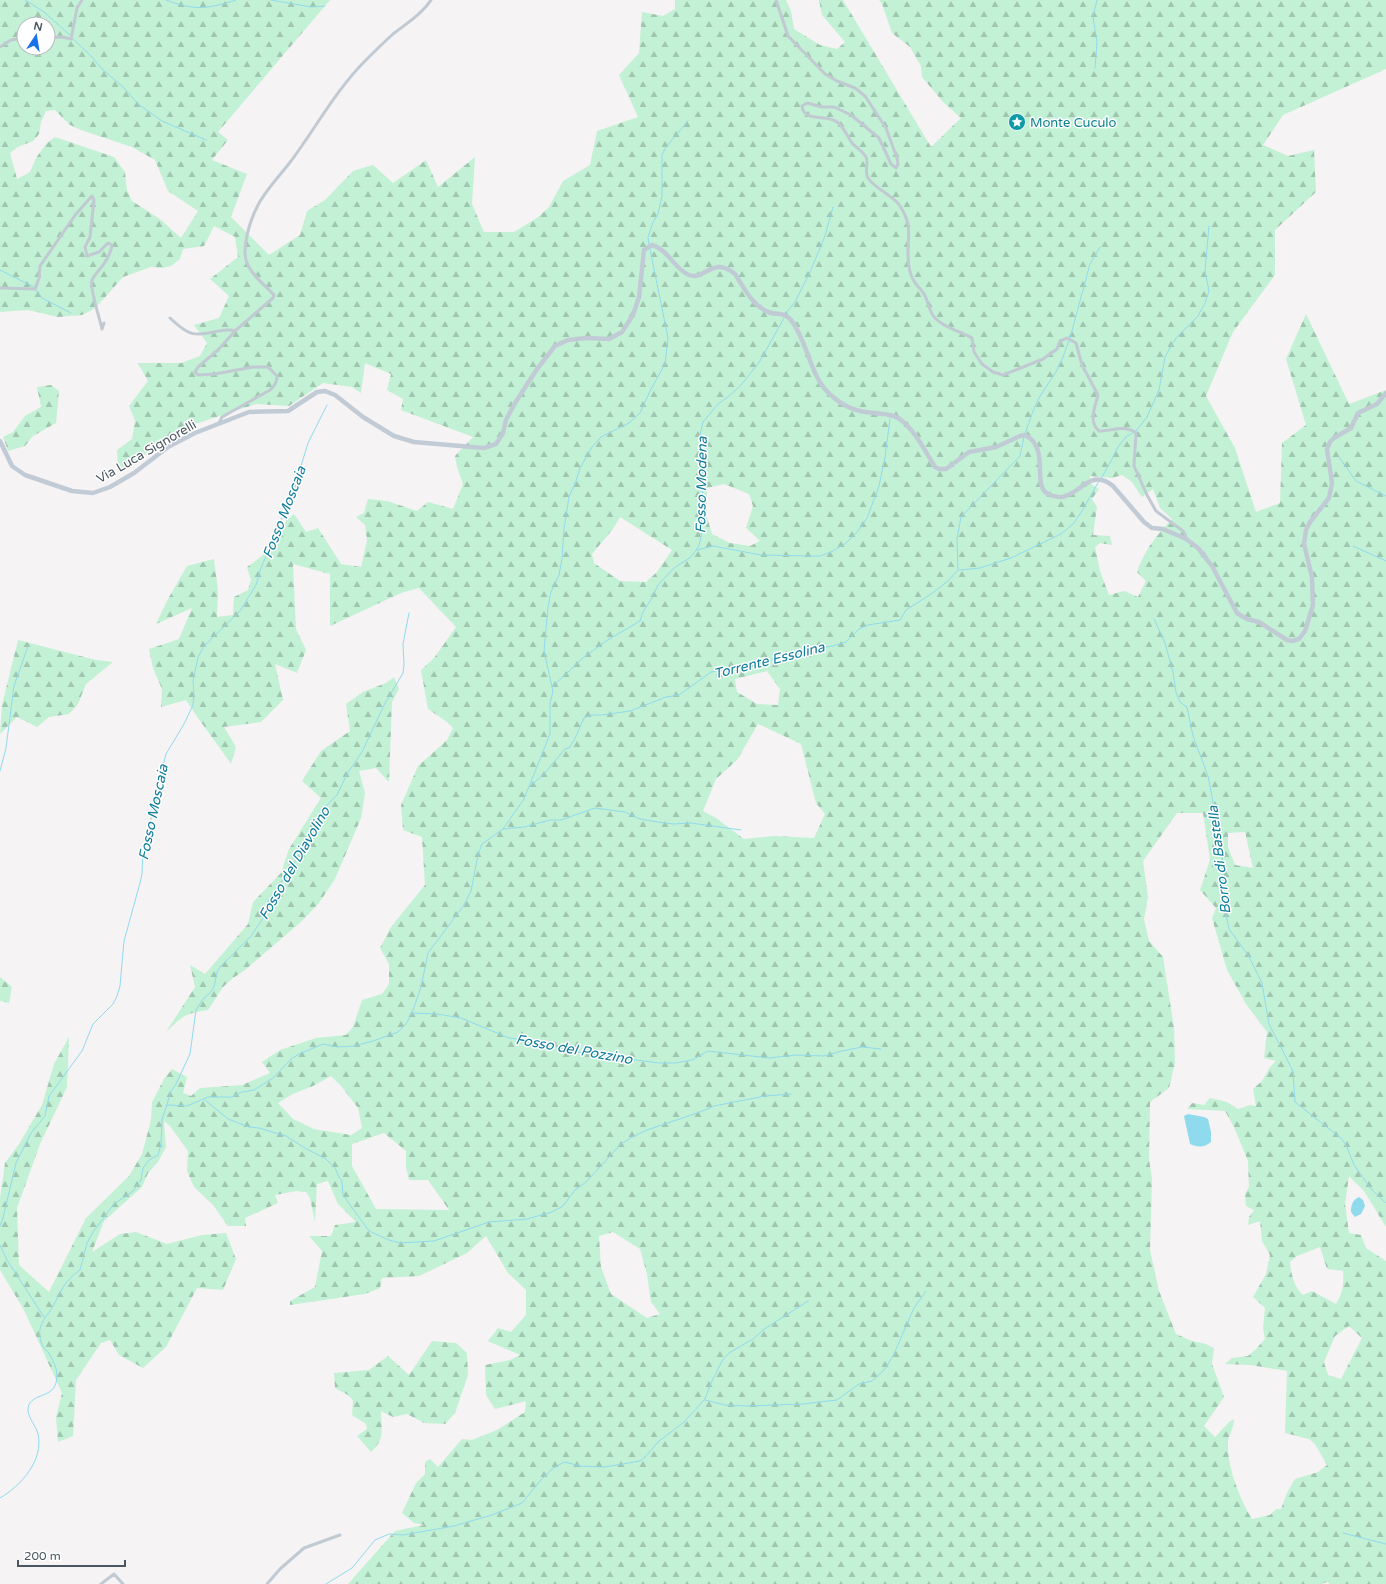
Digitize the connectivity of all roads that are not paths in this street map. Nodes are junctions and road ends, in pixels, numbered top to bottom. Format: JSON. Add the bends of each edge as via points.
{"nodes":[{"id":1,"x":82,"y":0,"type":"edge"},
{"id":2,"x":431,"y":0,"type":"edge"},
{"id":3,"x":776,"y":0,"type":"edge"},
{"id":4,"x":56,"y":37,"type":"edge"},
{"id":5,"x":16,"y":39,"type":"edge"},
{"id":6,"x":0,"y":47,"type":"edge"},
{"id":7,"x":0,"y":288,"type":"edge"},
{"id":8,"x":170,"y":318,"type":"dead end"},
{"id":9,"x":104,"y":322,"type":"dead end"},
{"id":10,"x":235,"y":331,"type":"junction"},
{"id":11,"x":1386,"y":393,"type":"edge"},
{"id":12,"x":219,"y":423,"type":"junction"},
{"id":13,"x":0,"y":441,"type":"edge"},
{"id":14,"x":1186,"y":539,"type":"junction"},
{"id":15,"x":340,"y":1535,"type":"dead end"},
{"id":16,"x":101,"y":1584,"type":"edge"},
{"id":17,"x":123,"y":1584,"type":"edge"},
{"id":18,"x":267,"y":1584,"type":"edge"}],
"edges":[{"from":1,"to":4,"type":"street","via":[[77,8],[71,39]]},
{"from":2,"to":10,"type":"street","via":[[363,63],[258,206],[246,238],[246,258],[256,278],[274,295]]},
{"from":3,"to":14,"type":"street","via":[[788,36],[825,74],[855,88],[865,96],[886,128],[898,158],[896,168],[891,164],[879,138],[851,115],[834,107],[807,103],[802,106],[811,117],[828,118],[838,122],[853,144],[866,157],[868,178],[899,204],[908,222],[910,234],[909,265],[914,281],[925,294],[934,317],[972,338],[974,352],[982,364],[1003,375],[1043,359],[1057,349],[1060,341],[1067,338],[1076,343],[1082,365],[1098,395],[1092,419],[1095,427],[1099,431],[1110,431],[1122,427],[1136,433],[1134,466],[1147,495],[1156,511],[1182,531]]},
{"from":5,"to":6,"type":"street"},
{"from":7,"to":9,"type":"street","via":[[35,289],[40,266],[76,214],[92,196],[94,200],[90,237],[85,247],[87,256],[99,252],[108,244],[112,245],[103,265],[92,280],[102,329]]},
{"from":8,"to":10,"type":"street","via":[[187,333],[199,335]]},
{"from":10,"to":12,"type":"street","via":[[198,367],[196,374],[268,367],[277,376],[270,390],[222,417]]},
{"from":11,"to":14,"type":"main road","name":"Via Luca Signorelli","via":[[1377,404],[1358,413],[1351,428],[1334,438],[1327,448],[1331,491],[1329,498],[1306,530],[1304,544],[1312,577],[1313,605],[1306,631],[1299,639],[1287,640],[1237,612],[1208,561],[1198,548]]},
{"from":12,"to":13,"type":"main road","name":"Via Luca Signorelli","via":[[168,447],[134,473],[110,487],[93,493],[72,491],[25,476],[12,466]]},
{"from":12,"to":14,"type":"main road","name":"Via Luca Signorelli","via":[[249,412],[288,411],[317,392],[325,391],[335,395],[363,417],[394,436],[414,442],[484,448],[496,444],[515,403],[555,346],[568,340],[609,339],[622,332],[633,315],[639,297],[644,250],[652,245],[662,249],[689,275],[701,274],[714,266],[732,271],[753,302],[767,312],[780,313],[789,318],[803,340],[824,389],[833,398],[859,411],[900,419],[916,437],[935,467],[946,469],[969,452],[996,446],[1025,435],[1035,443],[1041,485],[1046,493],[1064,497],[1093,479],[1108,481],[1152,528],[1162,529]]},
{"from":15,"to":18,"type":"street","via":[[304,1548]]},
{"from":16,"to":17,"type":"street","via":[[114,1574]]}]}
